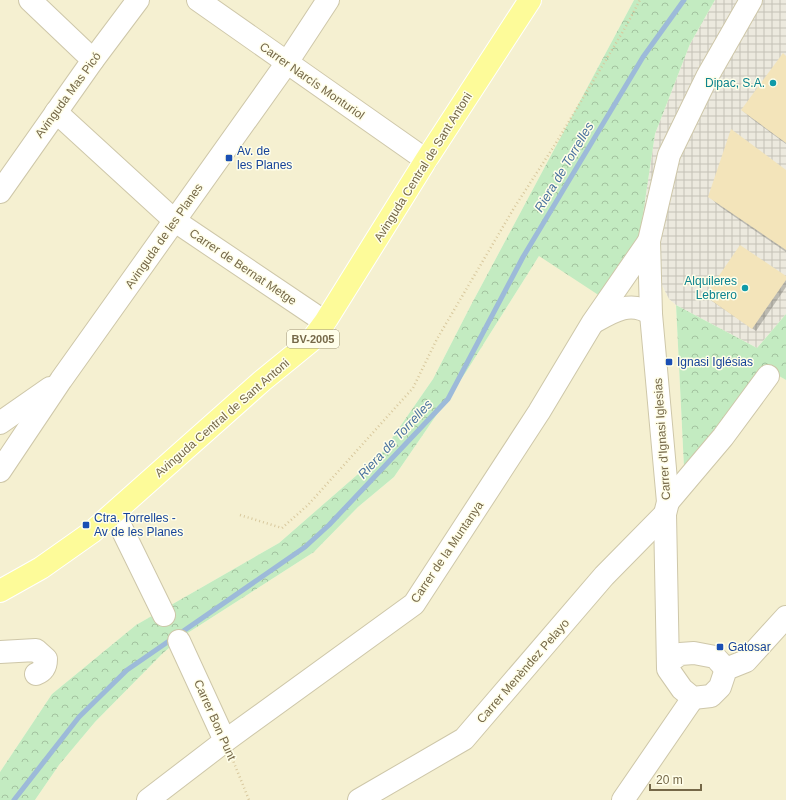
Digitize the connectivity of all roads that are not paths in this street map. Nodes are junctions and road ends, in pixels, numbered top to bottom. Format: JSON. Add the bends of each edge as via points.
{"nodes":[{"id":1,"x":30,"y":0,"type":"edge"},
{"id":2,"x":138,"y":0,"type":"edge"},
{"id":3,"x":198,"y":0,"type":"edge"},
{"id":4,"x":328,"y":0,"type":"edge"},
{"id":5,"x":530,"y":0,"type":"edge"},
{"id":6,"x":751,"y":0,"type":"edge"},
{"id":7,"x":93,"y":60,"type":"junction"},
{"id":8,"x":286,"y":64,"type":"junction"},
{"id":9,"x":56,"y":112,"type":"junction"},
{"id":10,"x":426,"y":160,"type":"junction"},
{"id":11,"x":3,"y":180,"type":"edge"},
{"id":12,"x":175,"y":221,"type":"junction"},
{"id":13,"x":649,"y":241,"type":"junction"},
{"id":14,"x":651,"y":314,"type":"junction"},
{"id":15,"x":326,"y":322,"type":"junction"},
{"id":16,"x":593,"y":322,"type":"junction"},
{"id":17,"x":768,"y":376,"type":"dead end"},
{"id":18,"x":61,"y":380,"type":"junction"},
{"id":19,"x":0,"y":423,"type":"edge"},
{"id":20,"x":0,"y":471,"type":"edge"},
{"id":21,"x":666,"y":508,"type":"junction"},
{"id":22,"x":114,"y":513,"type":"junction"},
{"id":23,"x":0,"y":591,"type":"edge"},
{"id":24,"x":164,"y":615,"type":"dead end"},
{"id":25,"x":786,"y":617,"type":"edge"},
{"id":26,"x":179,"y":641,"type":"dead end"},
{"id":27,"x":0,"y":652,"type":"edge"},
{"id":28,"x":669,"y":662,"type":"junction"},
{"id":29,"x":726,"y":669,"type":"junction"},
{"id":30,"x":36,"y":674,"type":"dead end"},
{"id":31,"x":693,"y":698,"type":"junction"},
{"id":32,"x":226,"y":741,"type":"junction"},
{"id":33,"x":148,"y":800,"type":"edge"},
{"id":34,"x":359,"y":800,"type":"edge"},
{"id":35,"x":623,"y":800,"type":"edge"}],
"edges":[{"from":1,"to":7,"type":"street"},
{"from":2,"to":7,"type":"street","name":"Avinguda Mas Picó"},
{"from":3,"to":8,"type":"street","name":"Carrer Narcís Monturiol"},
{"from":4,"to":8,"type":"street","name":"Avinguda de les Planes"},
{"from":5,"to":10,"type":"main road","name":"Avinguda Central de Sant Antoni","number":"BV-2005"},
{"from":6,"to":13,"type":"street","via":[[707,77],[669,155]]},
{"from":7,"to":9,"type":"street","name":"Avinguda Mas Picó"},
{"from":8,"to":10,"type":"street","name":"Carrer Narcís Monturiol"},
{"from":8,"to":12,"type":"street","name":"Avinguda de les Planes"},
{"from":9,"to":11,"type":"street","name":"Avinguda Mas Picó"},
{"from":9,"to":12,"type":"street","name":"Carrer de Bernat Metge"},
{"from":10,"to":15,"type":"main road","name":"Avinguda Central de Sant Antoni","number":"BV-2005"},
{"from":12,"to":15,"type":"street","name":"Carrer de Bernat Metge"},
{"from":12,"to":18,"type":"street","name":"Avinguda de les Planes"},
{"from":13,"to":14,"type":"street","name":"Carrer d'Ignasi Iglesias"},
{"from":13,"to":16,"type":"street","name":"Carrer de la Muntanya"},
{"from":14,"to":16,"type":"street","name":"Carrer de la Muntanya","via":[[644,309],[618,308]]},
{"from":14,"to":21,"type":"street","name":"Carrer d'Ignasi Iglesias"},
{"from":15,"to":22,"type":"main road","name":"Avinguda Central de Sant Antoni","number":"BV-2005","via":[[311,341],[262,381]]},
{"from":16,"to":32,"type":"street","name":"Carrer de la Muntanya","via":[[539,412],[414,604]]},
{"from":17,"to":21,"type":"street","name":"Carrer Menèndez Pelayo"},
{"from":18,"to":19,"type":"street"},
{"from":18,"to":20,"type":"street","name":"Avinguda de les Planes"},
{"from":21,"to":28,"type":"street","name":"Carrer d'Ignasi Iglesias"},
{"from":21,"to":34,"type":"street","name":"Carrer Menèndez Pelayo","via":[[464,739]]},
{"from":22,"to":23,"type":"main road","name":"Avinguda Central de Sant Antoni","number":"BV-2005","via":[[72,548]]},
{"from":22,"to":24,"type":"street"},
{"from":25,"to":29,"type":"street","via":[[746,661]]},
{"from":26,"to":32,"type":"street","name":"Carrer Bon Punt"},
{"from":27,"to":30,"type":"street","via":[[36,650],[46,659],[46,666],[42,672]]},
{"from":28,"to":29,"type":"street","via":[[680,654],[694,653],[715,657]]},
{"from":28,"to":31,"type":"street","via":[[668,669],[682,689]]},
{"from":29,"to":31,"type":"street","via":[[720,687],[711,696]]},
{"from":31,"to":35,"type":"street"},
{"from":32,"to":33,"type":"street","name":"Carrer de la Muntanya"}]}
